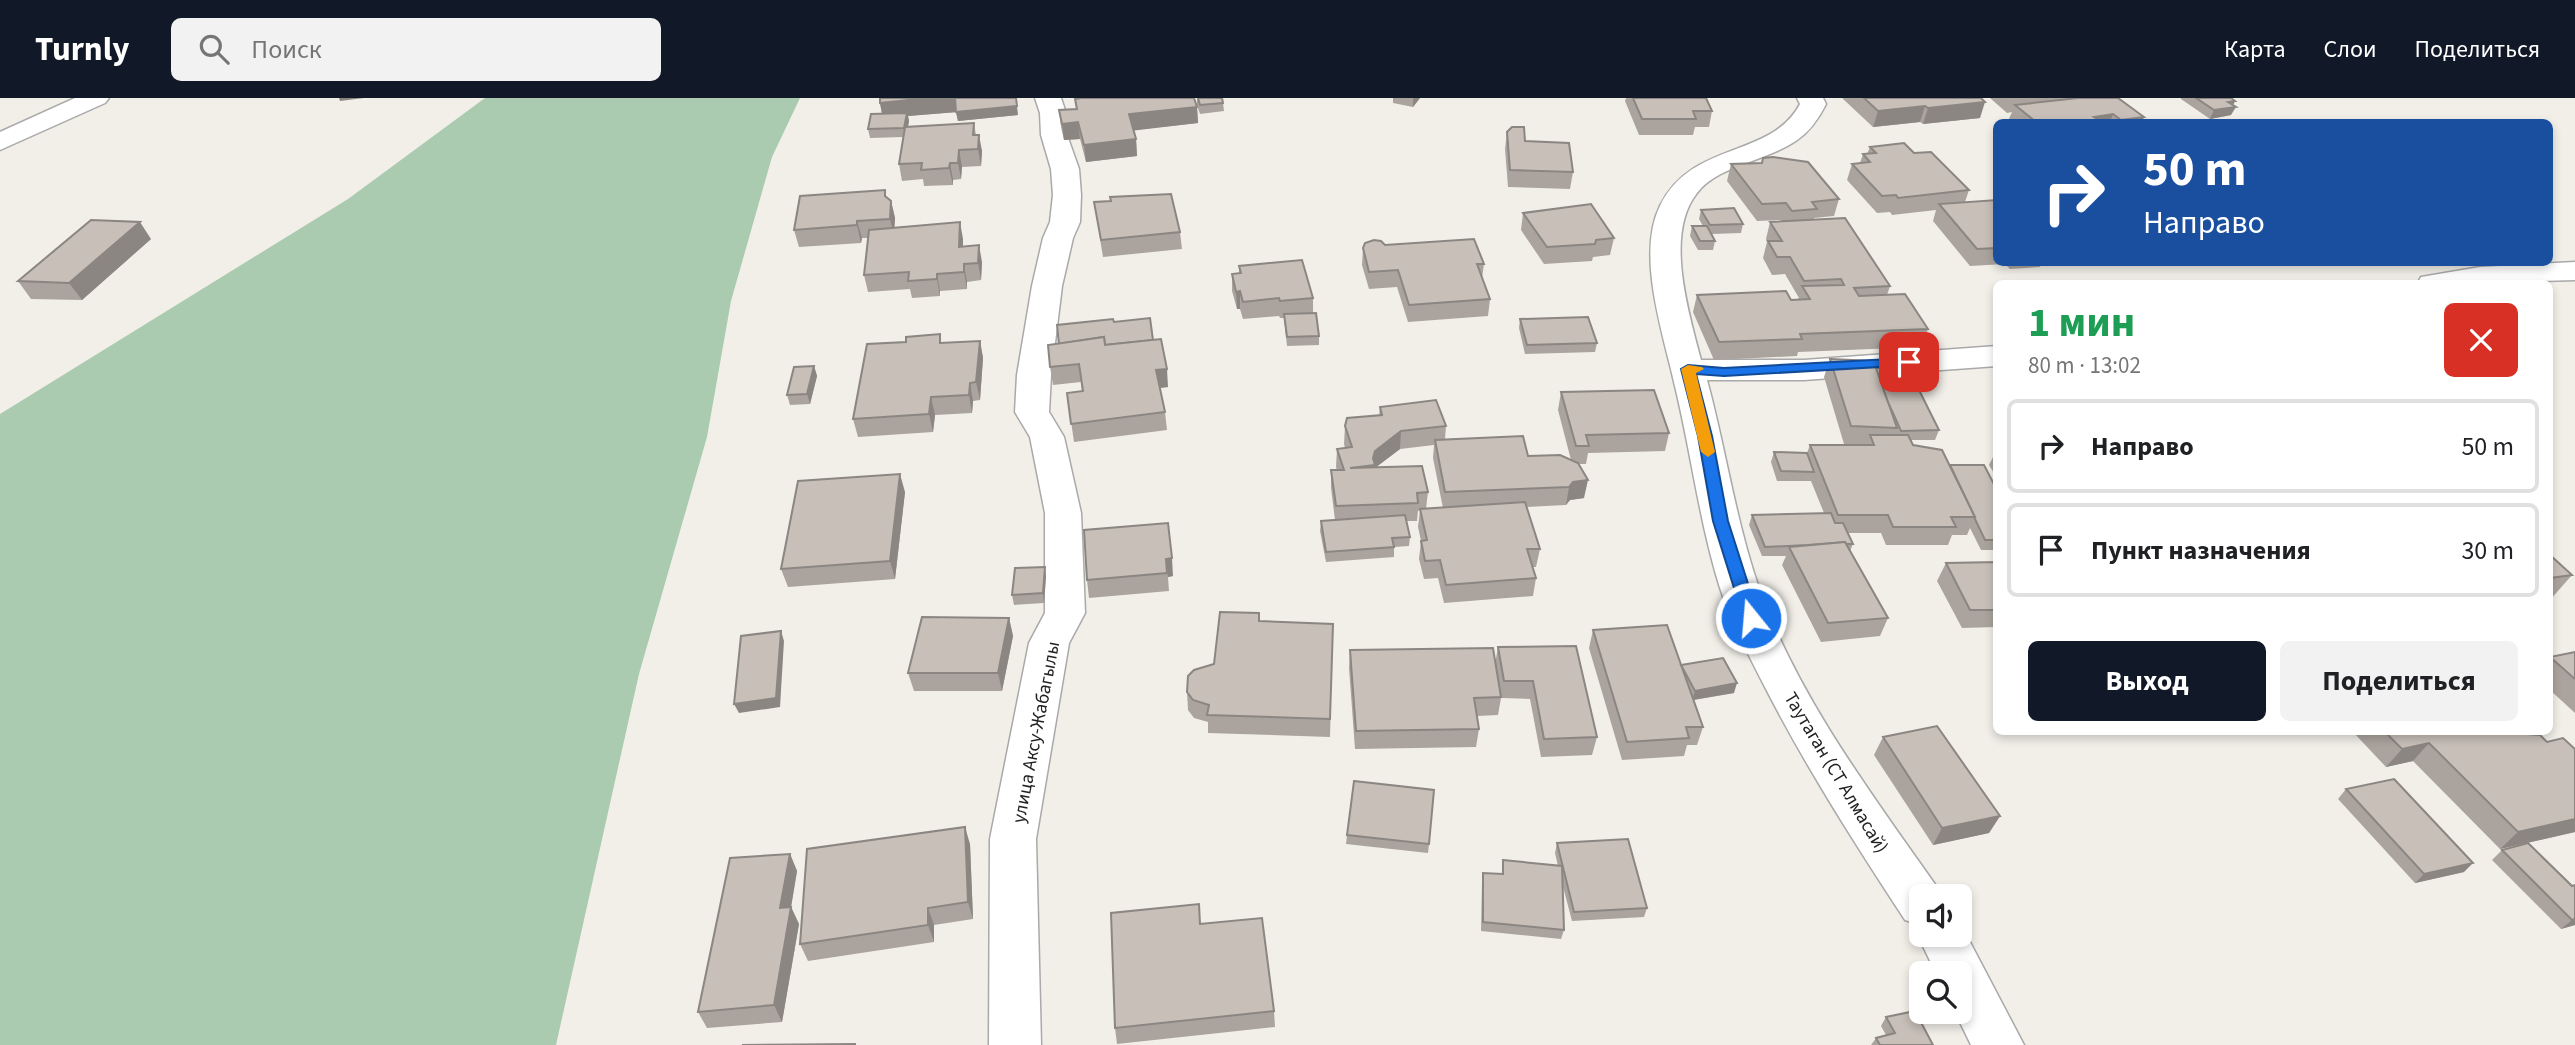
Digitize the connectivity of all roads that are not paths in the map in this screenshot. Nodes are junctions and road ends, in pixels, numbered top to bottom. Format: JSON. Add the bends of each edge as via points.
{"nodes":[{"id":1,"x":96,"y":98,"type":"edge"},
{"id":2,"x":1048,"y":98,"type":"edge"},
{"id":3,"x":1810,"y":98,"type":"edge"},
{"id":4,"x":0,"y":142,"type":"edge"},
{"id":5,"x":2568,"y":276,"type":"edge"},
{"id":6,"x":2456,"y":280,"type":"edge"},
{"id":7,"x":1993,"y":356,"type":"edge"},
{"id":8,"x":1688,"y":369,"type":"junction"},
{"id":9,"x":1909,"y":886,"type":"edge"},
{"id":10,"x":1948,"y":947,"type":"edge"},
{"id":11,"x":1015,"y":1045,"type":"edge"},
{"id":12,"x":1998,"y":1045,"type":"edge"}],
"edges":[{"from":1,"to":4,"type":"street"},
{"from":2,"to":11,"type":"street","name":"улица Аксу-Жабагылы","via":[[1067,195],[1065,222],[1047,286],[1032,412],[1047,437],[1063,513],[1065,613],[1049,643],[1013,839]]},
{"from":3,"to":8,"type":"street","name":"Таутаган (СТ Алмасай)","via":[[1809,118],[1790,137],[1713,164],[1675,204],[1667,228],[1668,284]]},
{"from":5,"to":6,"type":"street"},
{"from":7,"to":8,"type":"street","via":[[1797,369]]},
{"from":8,"to":9,"type":"street","name":"Таутаган (СТ Алмасай)","via":[[1721,521],[1751,618],[1816,746]]},
{"from":10,"to":12,"type":"street"}]}
